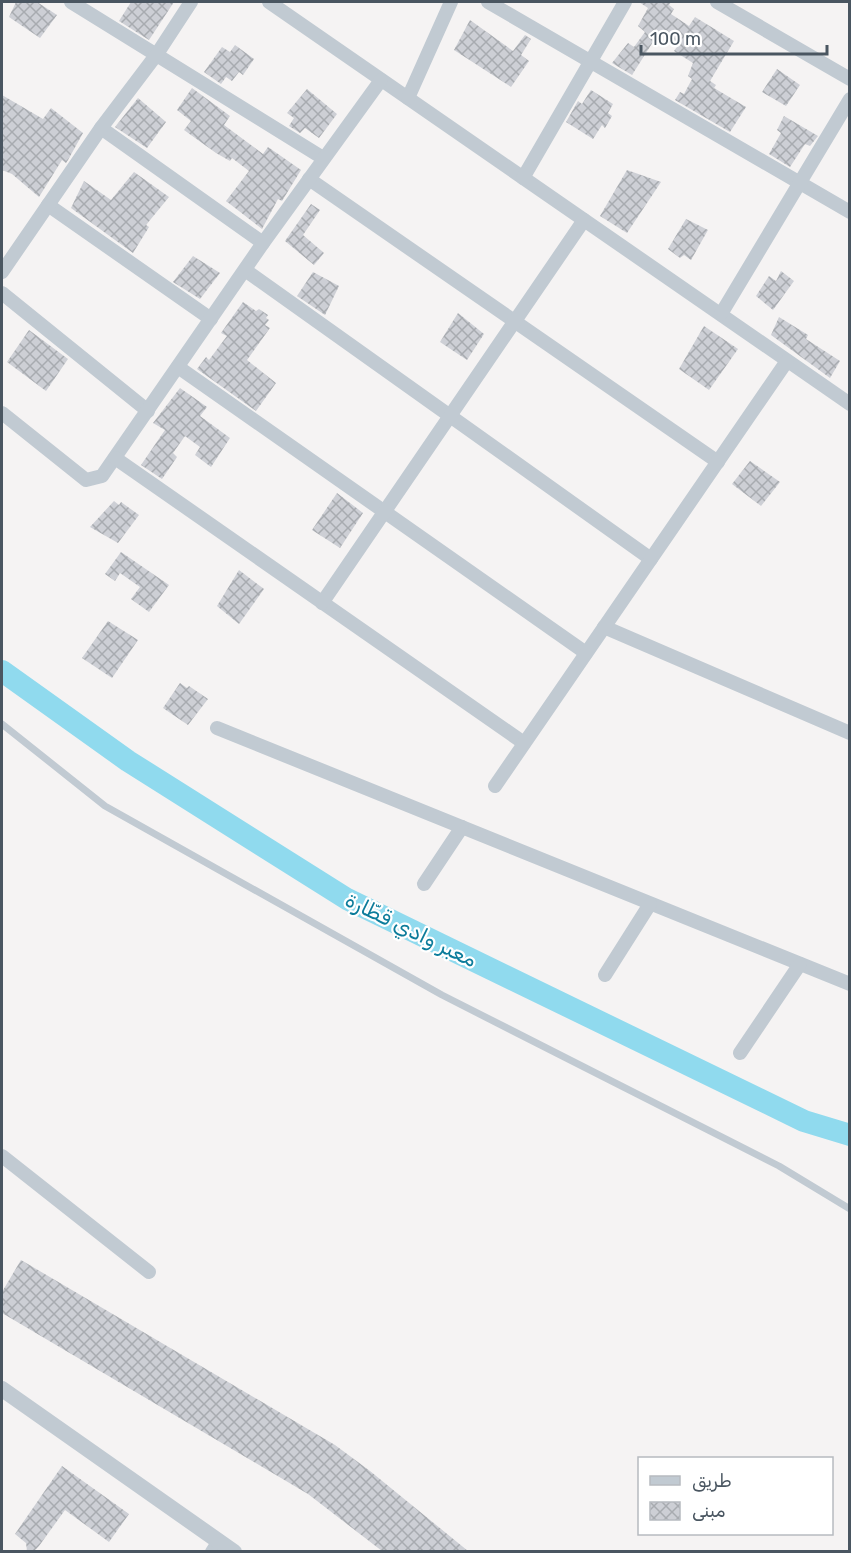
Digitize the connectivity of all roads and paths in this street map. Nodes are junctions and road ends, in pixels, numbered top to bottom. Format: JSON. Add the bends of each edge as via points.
{"nodes":[{"id":1,"x":71,"y":2,"type":"edge"},
{"id":2,"x":191,"y":2,"type":"edge"},
{"id":3,"x":269,"y":2,"type":"edge"},
{"id":4,"x":451,"y":2,"type":"edge"},
{"id":5,"x":488,"y":2,"type":"edge"},
{"id":6,"x":625,"y":2,"type":"edge"},
{"id":7,"x":717,"y":2,"type":"edge"},
{"id":8,"x":157,"y":54,"type":"junction"},
{"id":9,"x":590,"y":62,"type":"junction"},
{"id":10,"x":381,"y":80,"type":"junction"},
{"id":11,"x":849,"y":80,"type":"edge"},
{"id":12,"x":408,"y":99,"type":"junction"},
{"id":13,"x":849,"y":99,"type":"edge"},
{"id":14,"x":101,"y":128,"type":"junction"},
{"id":15,"x":323,"y":158,"type":"junction"},
{"id":16,"x":523,"y":178,"type":"junction"},
{"id":17,"x":309,"y":179,"type":"junction"},
{"id":18,"x":800,"y":182,"type":"junction"},
{"id":19,"x":48,"y":205,"type":"junction"},
{"id":20,"x":849,"y":212,"type":"edge"},
{"id":21,"x":584,"y":220,"type":"junction"},
{"id":22,"x":263,"y":243,"type":"junction"},
{"id":23,"x":245,"y":270,"type":"junction"},
{"id":24,"x":2,"y":272,"type":"edge"},
{"id":25,"x":2,"y":293,"type":"edge"},
{"id":26,"x":720,"y":314,"type":"junction"},
{"id":27,"x":211,"y":320,"type":"junction"},
{"id":28,"x":515,"y":322,"type":"junction"},
{"id":29,"x":787,"y":360,"type":"junction"},
{"id":30,"x":178,"y":367,"type":"junction"},
{"id":31,"x":849,"y":404,"type":"edge"},
{"id":32,"x":148,"y":411,"type":"junction"},
{"id":33,"x":2,"y":413,"type":"edge"},
{"id":34,"x":450,"y":416,"type":"junction"},
{"id":35,"x":115,"y":458,"type":"junction"},
{"id":36,"x":717,"y":462,"type":"junction"},
{"id":37,"x":384,"y":512,"type":"junction"},
{"id":38,"x":651,"y":559,"type":"junction"},
{"id":39,"x":322,"y":603,"type":"junction"},
{"id":40,"x":604,"y":627,"type":"junction"},
{"id":41,"x":586,"y":653,"type":"junction"},
{"id":42,"x":2,"y":724,"type":"edge"},
{"id":43,"x":217,"y":728,"type":"dead end"},
{"id":44,"x":849,"y":733,"type":"edge"},
{"id":45,"x":524,"y":743,"type":"junction"},
{"id":46,"x":495,"y":786,"type":"dead end"},
{"id":47,"x":462,"y":827,"type":"junction"},
{"id":48,"x":424,"y":884,"type":"dead end"},
{"id":49,"x":650,"y":904,"type":"junction"},
{"id":50,"x":800,"y":964,"type":"junction"},
{"id":51,"x":605,"y":975,"type":"dead end"},
{"id":52,"x":849,"y":984,"type":"edge"},
{"id":53,"x":740,"y":1053,"type":"dead end"},
{"id":54,"x":2,"y":1156,"type":"edge"},
{"id":55,"x":849,"y":1209,"type":"edge"},
{"id":56,"x":149,"y":1272,"type":"dead end"},
{"id":57,"x":2,"y":1389,"type":"edge"},
{"id":58,"x":215,"y":1546,"type":"edge"},
{"id":59,"x":234,"y":1551,"type":"edge"}],
"edges":[{"from":1,"to":8,"type":"street"},
{"from":2,"to":8,"type":"street"},
{"from":3,"to":10,"type":"street"},
{"from":4,"to":12,"type":"street"},
{"from":5,"to":9,"type":"street"},
{"from":6,"to":9,"type":"street"},
{"from":7,"to":11,"type":"street"},
{"from":8,"to":14,"type":"street"},
{"from":8,"to":15,"type":"street"},
{"from":9,"to":16,"type":"street"},
{"from":9,"to":18,"type":"street"},
{"from":10,"to":12,"type":"street"},
{"from":10,"to":15,"type":"street"},
{"from":12,"to":16,"type":"street"},
{"from":13,"to":18,"type":"street"},
{"from":14,"to":19,"type":"street"},
{"from":14,"to":22,"type":"street"},
{"from":15,"to":17,"type":"street"},
{"from":16,"to":21,"type":"street"},
{"from":17,"to":22,"type":"street"},
{"from":17,"to":28,"type":"street"},
{"from":18,"to":20,"type":"street"},
{"from":18,"to":26,"type":"street"},
{"from":19,"to":24,"type":"street"},
{"from":19,"to":27,"type":"street"},
{"from":21,"to":26,"type":"street"},
{"from":21,"to":28,"type":"street"},
{"from":22,"to":23,"type":"street"},
{"from":23,"to":27,"type":"street"},
{"from":23,"to":34,"type":"street"},
{"from":25,"to":32,"type":"street"},
{"from":26,"to":29,"type":"street"},
{"from":27,"to":30,"type":"street"},
{"from":28,"to":34,"type":"street"},
{"from":28,"to":36,"type":"street"},
{"from":29,"to":31,"type":"street"},
{"from":29,"to":36,"type":"street"},
{"from":30,"to":32,"type":"street"},
{"from":30,"to":37,"type":"street"},
{"from":32,"to":35,"type":"street"},
{"from":33,"to":35,"type":"street","via":[[86,480],[102,476]]},
{"from":34,"to":37,"type":"street"},
{"from":34,"to":38,"type":"street"},
{"from":35,"to":39,"type":"street"},
{"from":36,"to":38,"type":"street"},
{"from":37,"to":39,"type":"street"},
{"from":37,"to":41,"type":"street"},
{"from":38,"to":40,"type":"street"},
{"from":39,"to":45,"type":"street"},
{"from":40,"to":41,"type":"street"},
{"from":40,"to":44,"type":"street"},
{"from":41,"to":45,"type":"street"},
{"from":42,"to":55,"type":"lane","via":[[105,806],[442,995],[779,1166]]},
{"from":43,"to":47,"type":"street"},
{"from":45,"to":46,"type":"street"},
{"from":47,"to":48,"type":"street"},
{"from":47,"to":49,"type":"street"},
{"from":49,"to":50,"type":"street"},
{"from":49,"to":51,"type":"street"},
{"from":50,"to":52,"type":"street"},
{"from":50,"to":53,"type":"street"},
{"from":54,"to":56,"type":"street"},
{"from":57,"to":58,"type":"street"},
{"from":58,"to":59,"type":"street"}]}
